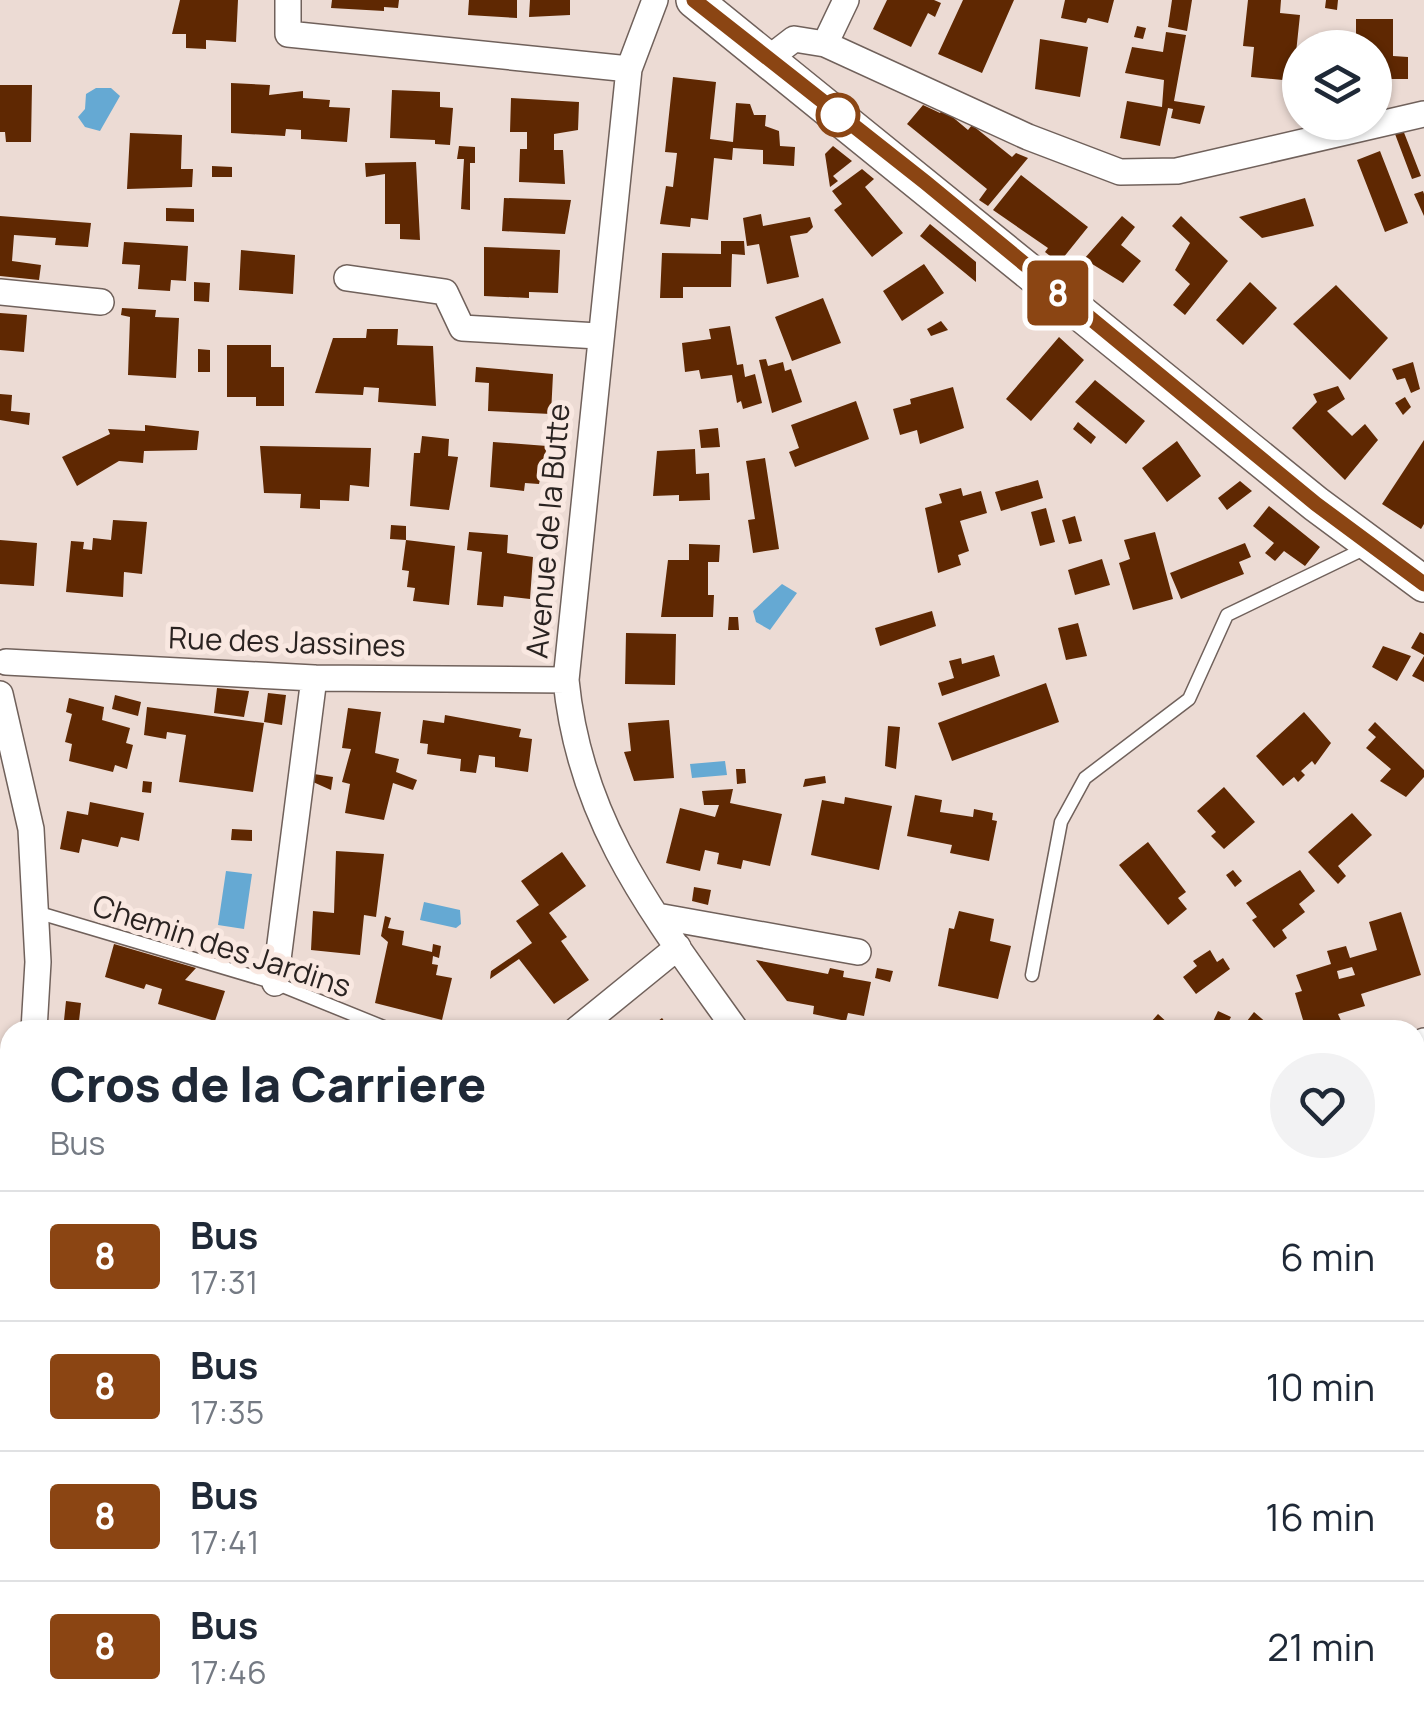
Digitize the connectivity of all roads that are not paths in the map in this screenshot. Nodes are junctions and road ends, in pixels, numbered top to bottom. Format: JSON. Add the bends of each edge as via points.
{"nodes":[{"id":1,"x":288,"y":0,"type":"edge"},
{"id":2,"x":656,"y":0,"type":"edge"},
{"id":3,"x":694,"y":0,"type":"edge"},
{"id":4,"x":846,"y":0,"type":"edge"},
{"id":5,"x":825,"y":44,"type":"junction"},
{"id":6,"x":768,"y":60,"type":"junction"},
{"id":7,"x":629,"y":69,"type":"junction"},
{"id":8,"x":1424,"y":114,"type":"edge"},
{"id":9,"x":347,"y":278,"type":"dead end"},
{"id":10,"x":0,"y":292,"type":"edge"},
{"id":11,"x":100,"y":302,"type":"dead end"},
{"id":12,"x":598,"y":336,"type":"junction"},
{"id":13,"x":1370,"y":546,"type":"junction"},
{"id":14,"x":1424,"y":584,"type":"edge"},
{"id":15,"x":2,"y":665,"type":"edge"},
{"id":16,"x":314,"y":678,"type":"junction"},
{"id":17,"x":566,"y":680,"type":"junction"},
{"id":18,"x":0,"y":694,"type":"edge"},
{"id":19,"x":36,"y":912,"type":"junction"},
{"id":20,"x":657,"y":916,"type":"junction"},
{"id":21,"x":678,"y":947,"type":"junction"},
{"id":22,"x":858,"y":952,"type":"dead end"},
{"id":23,"x":1032,"y":975,"type":"dead end"},
{"id":24,"x":275,"y":982,"type":"junction"},
{"id":25,"x":34,"y":1020,"type":"edge"},
{"id":26,"x":367,"y":1020,"type":"edge"},
{"id":27,"x":588,"y":1020,"type":"edge"},
{"id":28,"x":729,"y":1020,"type":"edge"}],
"edges":[{"from":1,"to":7,"type":"street","via":[[288,34]]},
{"from":2,"to":7,"type":"street","name":"Avenue de la Butte"},
{"from":3,"to":6,"type":"main road"},
{"from":4,"to":5,"type":"street"},
{"from":5,"to":6,"type":"street","via":[[794,38]]},
{"from":5,"to":8,"type":"street","via":[[1120,172],[1178,170]]},
{"from":6,"to":13,"type":"main road"},
{"from":7,"to":12,"type":"street","name":"Avenue de la Butte"},
{"from":9,"to":12,"type":"street","via":[[445,292],[462,328]]},
{"from":10,"to":11,"type":"street"},
{"from":12,"to":17,"type":"street","name":"Avenue de la Butte"},
{"from":13,"to":14,"type":"main road"},
{"from":13,"to":23,"type":"lane","via":[[1227,615],[1189,699],[1084,778],[1061,822]]},
{"from":15,"to":16,"type":"street","name":"Rue des Jassines"},
{"from":16,"to":17,"type":"street","name":"Rue des Jassines"},
{"from":16,"to":24,"type":"street"},
{"from":17,"to":20,"type":"street","name":"Avenue de la Butte","via":[[586,788],[625,870]]},
{"from":18,"to":19,"type":"street","via":[[31,829]]},
{"from":19,"to":24,"type":"lane","name":"Chemin des Jardins"},
{"from":19,"to":25,"type":"street"},
{"from":20,"to":21,"type":"street","name":"Avenue de la Butte"},
{"from":20,"to":22,"type":"street"},
{"from":21,"to":27,"type":"street"},
{"from":21,"to":28,"type":"street","name":"Avenue de la Butte"},
{"from":24,"to":26,"type":"lane","name":"Chemin des Jardins"}]}
